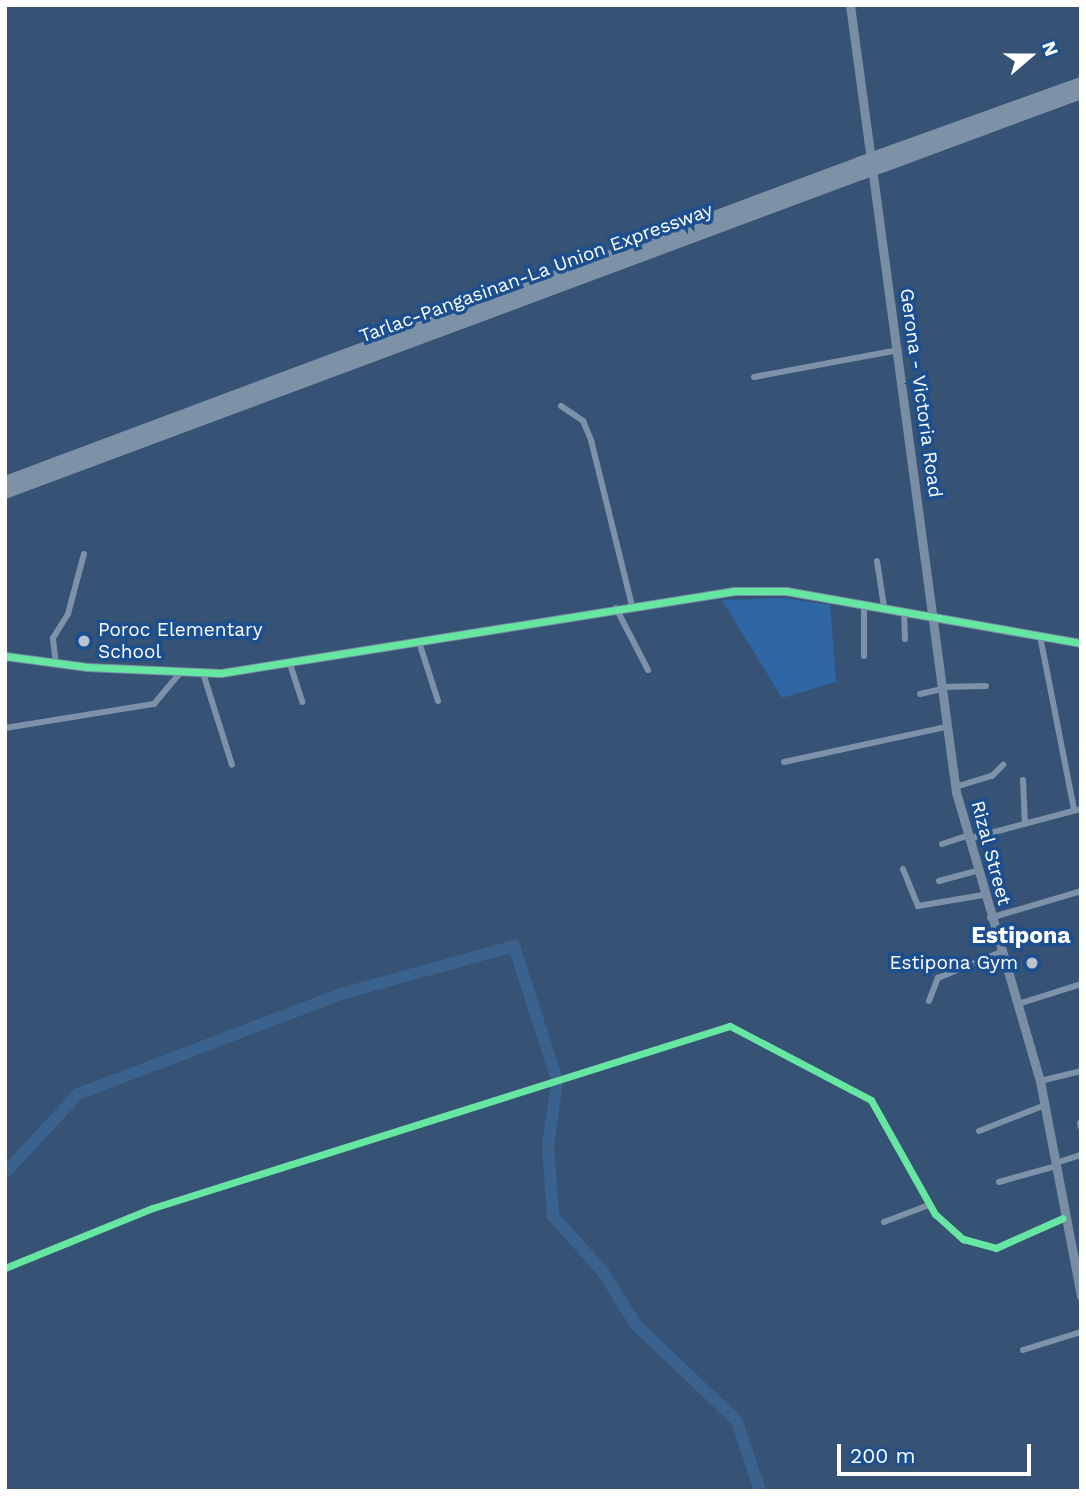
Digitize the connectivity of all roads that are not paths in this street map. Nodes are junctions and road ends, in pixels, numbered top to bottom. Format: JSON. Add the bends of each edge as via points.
{"nodes":[{"id":1,"x":849,"y":5,"type":"edge"},
{"id":2,"x":1081,"y":83,"type":"edge"},
{"id":3,"x":1081,"y":93,"type":"edge"},
{"id":4,"x":878,"y":158,"type":"junction"},
{"id":5,"x":864,"y":171,"type":"junction"},
{"id":6,"x":898,"y":350,"type":"junction"},
{"id":7,"x":754,"y":377,"type":"dead end"},
{"id":8,"x":561,"y":406,"type":"dead end"},
{"id":9,"x":5,"y":482,"type":"edge"},
{"id":10,"x":5,"y":493,"type":"edge"},
{"id":11,"x":84,"y":554,"type":"dead end"},
{"id":12,"x":877,"y":561,"type":"dead end"},
{"id":13,"x":864,"y":604,"type":"junction"},
{"id":14,"x":632,"y":606,"type":"junction"},
{"id":15,"x":884,"y":607,"type":"junction"},
{"id":16,"x":616,"y":608,"type":"junction"},
{"id":17,"x":904,"y":611,"type":"junction"},
{"id":18,"x":932,"y":616,"type":"junction"},
{"id":19,"x":1040,"y":636,"type":"junction"},
{"id":20,"x":905,"y":639,"type":"dead end"},
{"id":21,"x":419,"y":642,"type":"junction"},
{"id":22,"x":1081,"y":643,"type":"edge"},
{"id":23,"x":5,"y":656,"type":"edge"},
{"id":24,"x":864,"y":656,"type":"dead end"},
{"id":25,"x":56,"y":664,"type":"junction"},
{"id":26,"x":290,"y":664,"type":"junction"},
{"id":27,"x":649,"y":670,"type":"dead end"},
{"id":28,"x":180,"y":673,"type":"junction"},
{"id":29,"x":203,"y":673,"type":"junction"},
{"id":30,"x":986,"y":686,"type":"dead end"},
{"id":31,"x":941,"y":688,"type":"junction"},
{"id":32,"x":920,"y":694,"type":"dead end"},
{"id":33,"x":438,"y":701,"type":"dead end"},
{"id":34,"x":302,"y":702,"type":"dead end"},
{"id":35,"x":946,"y":727,"type":"junction"},
{"id":36,"x":5,"y":728,"type":"edge"},
{"id":37,"x":784,"y":762,"type":"dead end"},
{"id":38,"x":232,"y":765,"type":"dead end"},
{"id":39,"x":1003,"y":765,"type":"dead end"},
{"id":40,"x":1023,"y":780,"type":"dead end"},
{"id":41,"x":955,"y":788,"type":"junction"},
{"id":42,"x":1077,"y":809,"type":"edge"},
{"id":43,"x":1025,"y":824,"type":"junction"},
{"id":44,"x":967,"y":838,"type":"junction"},
{"id":45,"x":942,"y":844,"type":"dead end"},
{"id":46,"x":903,"y":869,"type":"dead end"},
{"id":47,"x":976,"y":871,"type":"junction"},
{"id":48,"x":939,"y":881,"type":"dead end"},
{"id":49,"x":1081,"y":891,"type":"edge"},
{"id":50,"x":983,"y":895,"type":"junction"},
{"id":51,"x":990,"y":918,"type":"junction"},
{"id":52,"x":1001,"y":952,"type":"junction"},
{"id":53,"x":1081,"y":984,"type":"edge"},
{"id":54,"x":929,"y":1001,"type":"dead end"},
{"id":55,"x":1018,"y":1004,"type":"junction"},
{"id":56,"x":1081,"y":1071,"type":"edge"},
{"id":57,"x":1040,"y":1082,"type":"junction"},
{"id":58,"x":1045,"y":1105,"type":"junction"},
{"id":59,"x":979,"y":1131,"type":"dead end"},
{"id":60,"x":1081,"y":1155,"type":"edge"},
{"id":61,"x":1056,"y":1165,"type":"junction"},
{"id":62,"x":999,"y":1182,"type":"dead end"},
{"id":63,"x":929,"y":1205,"type":"junction"},
{"id":64,"x":1063,"y":1218,"type":"junction"},
{"id":65,"x":884,"y":1222,"type":"dead end"},
{"id":66,"x":5,"y":1268,"type":"edge"},
{"id":67,"x":1081,"y":1296,"type":"edge"},
{"id":68,"x":1081,"y":1332,"type":"edge"},
{"id":69,"x":1023,"y":1350,"type":"dead end"}],
"edges":[{"from":1,"to":4,"type":"main road"},
{"from":2,"to":4,"type":"highway","name":"Tarlac-Pangasinan-La Union Expressway"},
{"from":3,"to":4,"type":"highway","name":"Tarlac-Pangasinan-La Union Expressway"},
{"from":4,"to":5,"type":"highway","name":"Tarlac-Pangasinan-La Union Expressway","bridge":true},
{"from":5,"to":6,"type":"main road","name":"Gerona - Victoria Road"},
{"from":5,"to":9,"type":"highway","name":"Tarlac-Pangasinan-La Union Expressway"},
{"from":5,"to":10,"type":"highway","name":"Tarlac-Pangasinan-La Union Expressway"},
{"from":6,"to":7,"type":"street"},
{"from":6,"to":18,"type":"main road","name":"Gerona - Victoria Road"},
{"from":8,"to":14,"type":"street","via":[[583,421],[592,440]]},
{"from":11,"to":25,"type":"street","via":[[68,614],[53,638]]},
{"from":12,"to":15,"type":"street"},
{"from":13,"to":14,"type":"main road","via":[[760,591]]},
{"from":13,"to":15,"type":"main road"},
{"from":13,"to":24,"type":"street"},
{"from":14,"to":16,"type":"main road"},
{"from":15,"to":17,"type":"main road"},
{"from":16,"to":21,"type":"main road"},
{"from":16,"to":27,"type":"street"},
{"from":17,"to":18,"type":"main road"},
{"from":17,"to":20,"type":"street"},
{"from":18,"to":19,"type":"main road"},
{"from":18,"to":31,"type":"main road","name":"Rizal Street"},
{"from":19,"to":22,"type":"main road"},
{"from":19,"to":42,"type":"street"},
{"from":21,"to":26,"type":"main road"},
{"from":21,"to":33,"type":"street"},
{"from":23,"to":25,"type":"main road"},
{"from":25,"to":28,"type":"main road"},
{"from":26,"to":29,"type":"main road"},
{"from":26,"to":34,"type":"street"},
{"from":28,"to":29,"type":"main road"},
{"from":28,"to":36,"type":"street","via":[[155,704]]},
{"from":29,"to":38,"type":"street"},
{"from":30,"to":31,"type":"street"},
{"from":31,"to":32,"type":"street"},
{"from":31,"to":35,"type":"main road","name":"Rizal Street"},
{"from":35,"to":37,"type":"street"},
{"from":35,"to":41,"type":"main road","name":"Rizal Street"},
{"from":39,"to":41,"type":"street","via":[[992,776]]},
{"from":40,"to":43,"type":"street"},
{"from":41,"to":44,"type":"main road","name":"Rizal Street"},
{"from":42,"to":43,"type":"street"},
{"from":43,"to":44,"type":"street"},
{"from":44,"to":45,"type":"street"},
{"from":44,"to":47,"type":"main road","name":"Rizal Street"},
{"from":46,"to":50,"type":"street","via":[[918,906]]},
{"from":47,"to":48,"type":"street"},
{"from":47,"to":50,"type":"main road","name":"Rizal Street"},
{"from":49,"to":51,"type":"street"},
{"from":50,"to":51,"type":"main road","name":"Rizal Street"},
{"from":51,"to":52,"type":"main road","name":"Rizal Street"},
{"from":52,"to":54,"type":"street","via":[[938,978]]},
{"from":52,"to":55,"type":"main road","name":"Rizal Street"},
{"from":53,"to":55,"type":"street"},
{"from":55,"to":57,"type":"main road","name":"Rizal Street"},
{"from":56,"to":57,"type":"street"},
{"from":57,"to":58,"type":"main road","name":"Rizal Street"},
{"from":58,"to":59,"type":"street"},
{"from":58,"to":61,"type":"main road","name":"Rizal Street"},
{"from":60,"to":61,"type":"street"},
{"from":61,"to":62,"type":"street"},
{"from":61,"to":64,"type":"main road","name":"Rizal Street"},
{"from":63,"to":64,"type":"street","via":[[963,1239],[988,1248]]},
{"from":63,"to":65,"type":"street"},
{"from":63,"to":66,"type":"street","via":[[871,1100],[785,1049],[730,1026],[153,1208]]},
{"from":64,"to":67,"type":"main road"},
{"from":68,"to":69,"type":"street"}]}
